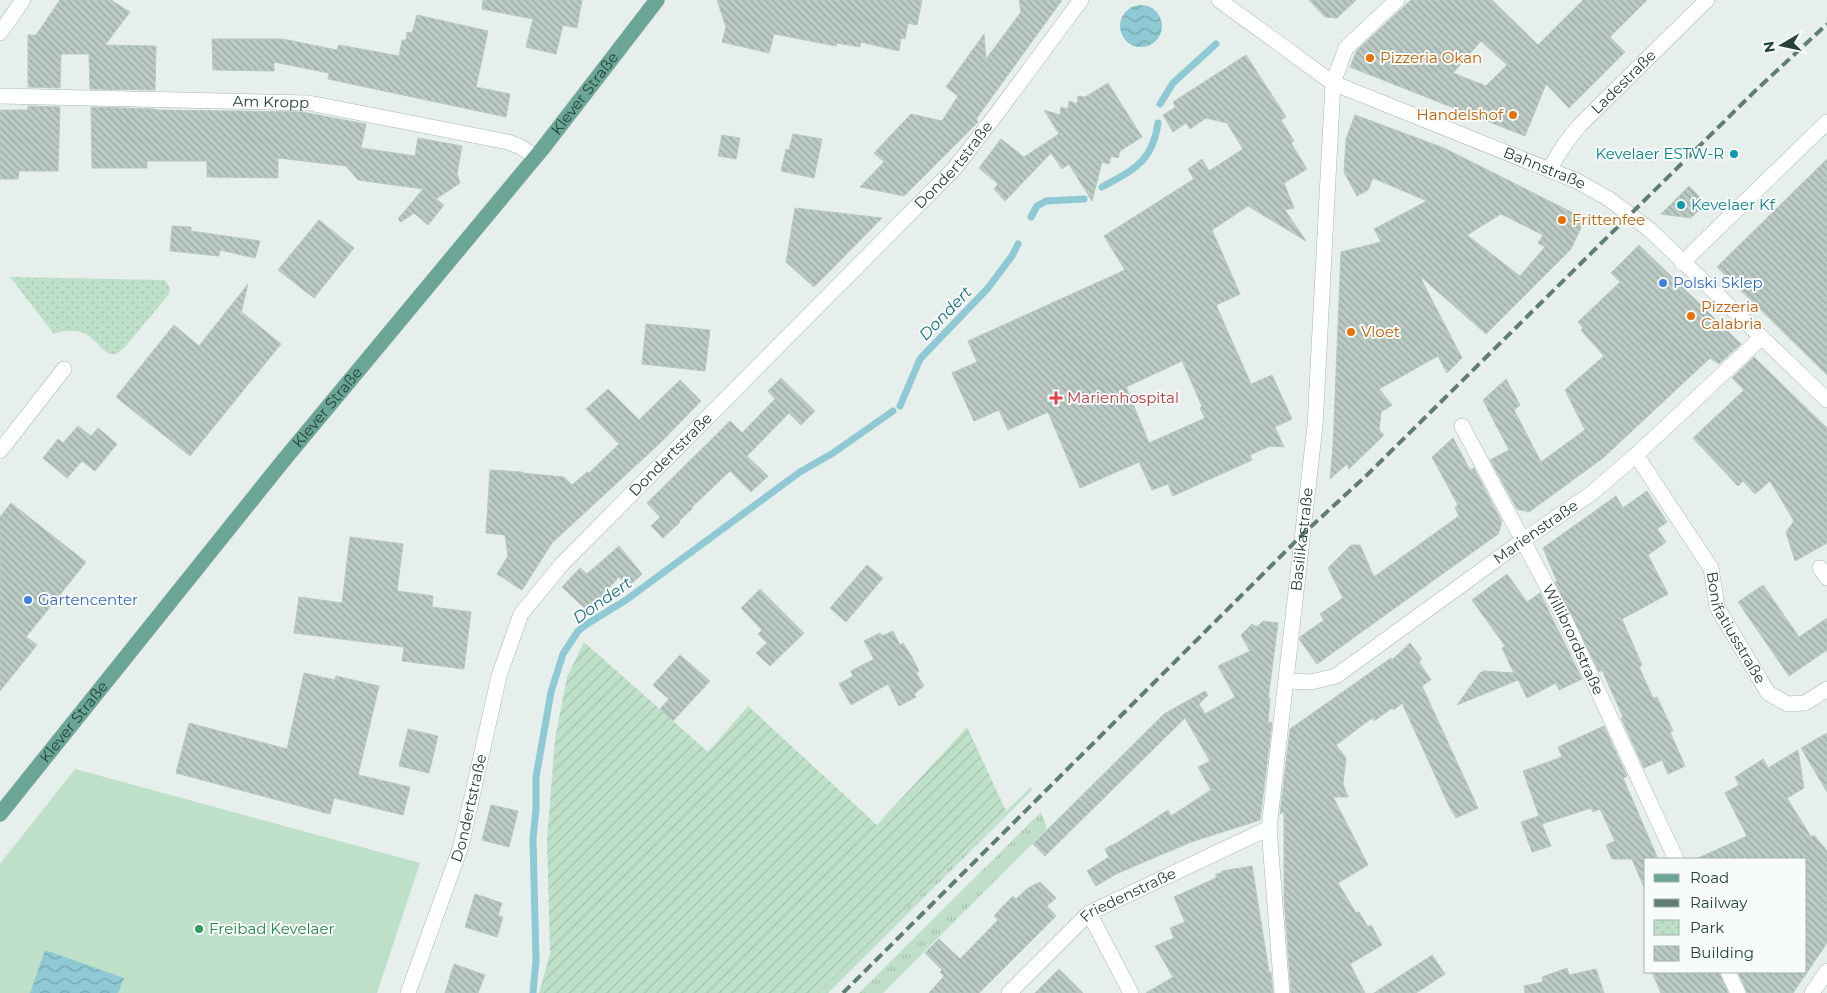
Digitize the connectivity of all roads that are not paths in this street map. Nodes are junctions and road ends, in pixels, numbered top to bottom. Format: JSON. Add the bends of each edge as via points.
{"nodes":[{"id":1,"x":23,"y":0,"type":"edge"},
{"id":2,"x":640,"y":0,"type":"edge"},
{"id":3,"x":657,"y":0,"type":"edge"},
{"id":4,"x":1081,"y":0,"type":"edge"},
{"id":5,"x":1219,"y":0,"type":"edge"},
{"id":6,"x":1397,"y":0,"type":"edge"},
{"id":7,"x":1707,"y":0,"type":"edge"},
{"id":8,"x":640,"y":22,"type":"junction"},
{"id":9,"x":0,"y":33,"type":"edge"},
{"id":10,"x":1333,"y":83,"type":"junction"},
{"id":11,"x":0,"y":96,"type":"edge"},
{"id":12,"x":1827,"y":122,"type":"edge"},
{"id":13,"x":535,"y":157,"type":"junction"},
{"id":14,"x":1549,"y":170,"type":"junction"},
{"id":15,"x":1682,"y":262,"type":"junction"},
{"id":16,"x":1761,"y":338,"type":"junction"},
{"id":17,"x":64,"y":369,"type":"dead end"},
{"id":18,"x":1827,"y":400,"type":"edge"},
{"id":19,"x":1462,"y":426,"type":"dead end"},
{"id":20,"x":0,"y":451,"type":"edge"},
{"id":21,"x":1636,"y":456,"type":"junction"},
{"id":22,"x":1522,"y":541,"type":"junction"},
{"id":23,"x":1287,"y":681,"type":"junction"},
{"id":24,"x":1827,"y":688,"type":"edge"},
{"id":25,"x":0,"y":814,"type":"edge"},
{"id":26,"x":1269,"y":828,"type":"junction"},
{"id":27,"x":1674,"y":856,"type":"edge"},
{"id":28,"x":1089,"y":913,"type":"junction"},
{"id":29,"x":1827,"y":971,"type":"edge"},
{"id":30,"x":1728,"y":973,"type":"edge"},
{"id":31,"x":408,"y":993,"type":"edge"},
{"id":32,"x":1009,"y":993,"type":"edge"},
{"id":33,"x":1131,"y":993,"type":"edge"},
{"id":34,"x":1282,"y":993,"type":"edge"},
{"id":35,"x":1738,"y":993,"type":"edge"},
{"id":36,"x":1812,"y":993,"type":"edge"}],
"edges":[{"from":1,"to":9,"type":"street"},
{"from":2,"to":8,"type":"main road"},
{"from":3,"to":8,"type":"main road","name":"Klever Straße"},
{"from":4,"to":31,"type":"street","name":"Dondertstraße","via":[[954,169],[562,564],[521,614],[499,676],[460,846]]},
{"from":5,"to":10,"type":"street","name":"Bahnstraße"},
{"from":6,"to":10,"type":"street","name":"Basilikastraße","via":[[1346,48]]},
{"from":7,"to":14,"type":"street","name":"Ladestraße","via":[[1579,126]]},
{"from":8,"to":13,"type":"main road","name":"Klever Straße"},
{"from":10,"to":14,"type":"street","name":"Bahnstraße"},
{"from":10,"to":23,"type":"street","name":"Basilikastraße","via":[[1315,426]]},
{"from":11,"to":13,"type":"street","name":"Am Kropp","via":[[309,103],[508,142]]},
{"from":12,"to":15,"type":"street"},
{"from":13,"to":25,"type":"main road","name":"Klever Straße","via":[[282,462]]},
{"from":14,"to":15,"type":"street","name":"Bahnstraße","via":[[1609,199],[1650,230]]},
{"from":15,"to":16,"type":"street","name":"Bahnstraße"},
{"from":16,"to":18,"type":"street","name":"Bahnstraße"},
{"from":16,"to":21,"type":"street","name":"Marienstraße"},
{"from":17,"to":20,"type":"street"},
{"from":19,"to":22,"type":"street","name":"Willibrordstraße"},
{"from":21,"to":22,"type":"street","name":"Marienstraße","via":[[1592,493]]},
{"from":21,"to":24,"type":"street","name":"Bonifatiusstraße","via":[[1710,568],[1717,607],[1768,694],[1788,704],[1804,703]]},
{"from":22,"to":23,"type":"street","name":"Marienstraße","via":[[1336,676],[1311,682]]},
{"from":22,"to":27,"type":"street","name":"Willibrordstraße","via":[[1564,618]]},
{"from":23,"to":26,"type":"street","name":"Basilikastraße"},
{"from":26,"to":28,"type":"street","name":"Friedenstraße"},
{"from":26,"to":34,"type":"street","name":"Basilikastraße"},
{"from":28,"to":32,"type":"street","name":"Friedenstraße"},
{"from":28,"to":33,"type":"street"},
{"from":29,"to":36,"type":"street"},
{"from":30,"to":35,"type":"street"}]}
